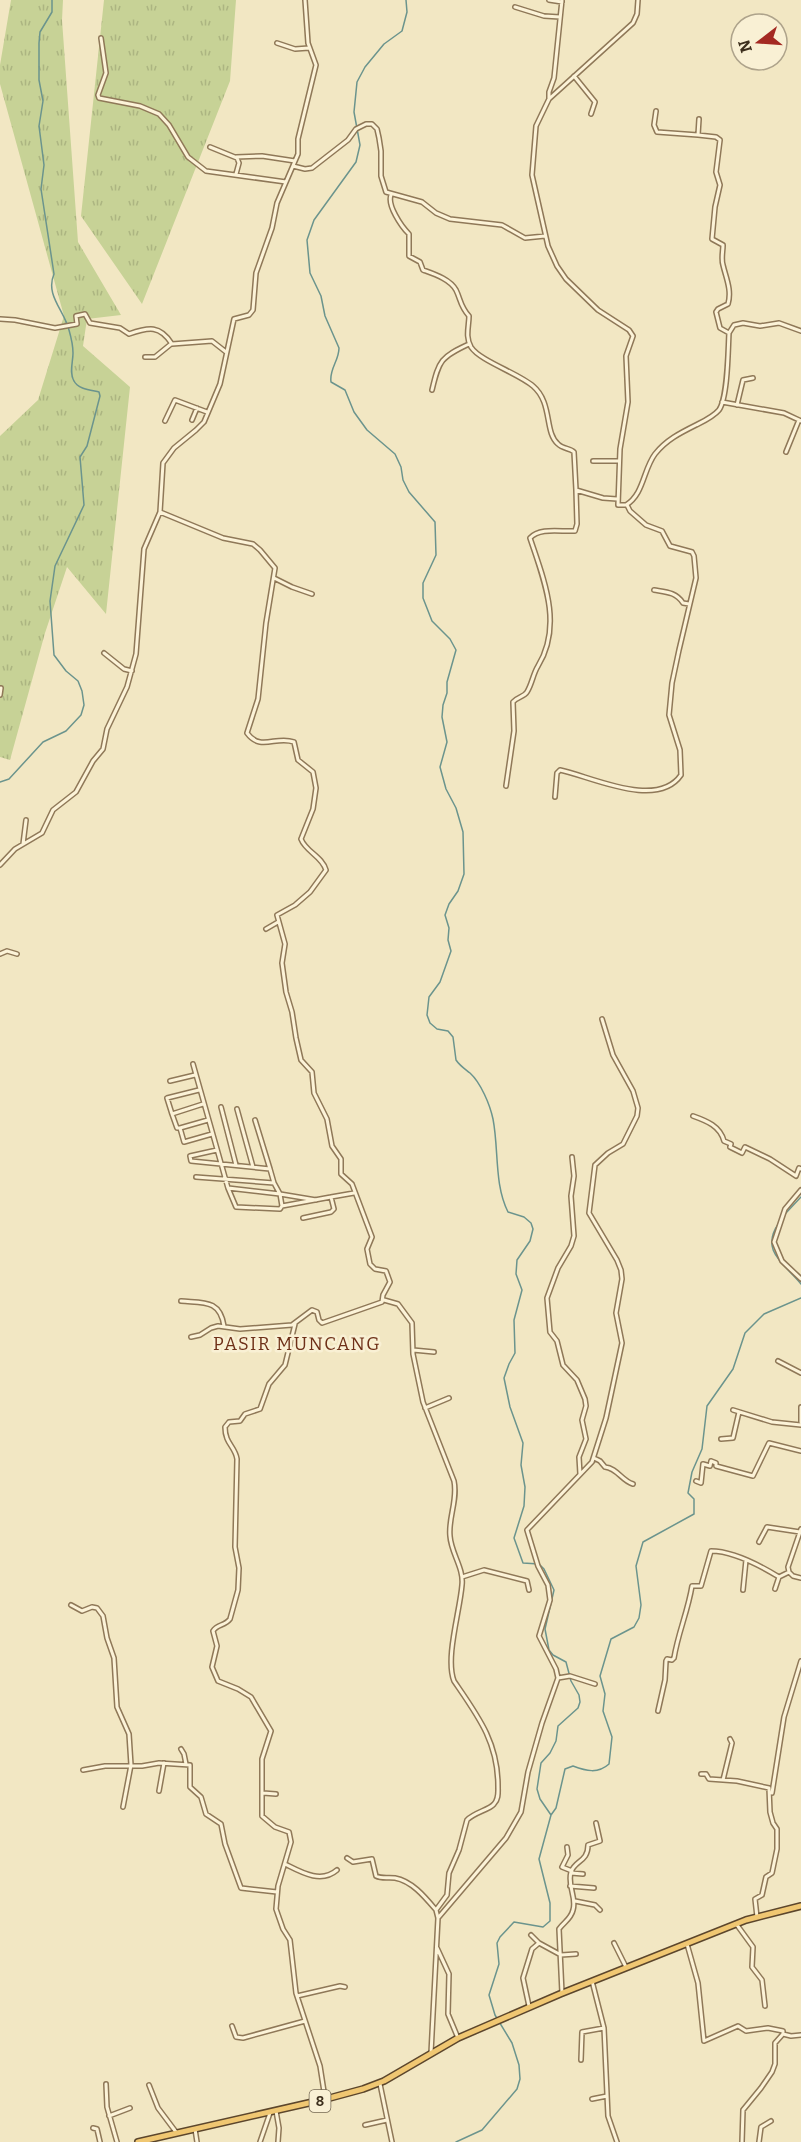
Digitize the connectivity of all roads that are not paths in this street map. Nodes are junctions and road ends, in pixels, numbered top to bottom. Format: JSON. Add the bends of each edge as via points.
{"nodes":[{"id":1,"x":305,"y":0,"type":"edge"},
{"id":2,"x":549,"y":0,"type":"edge"},
{"id":3,"x":638,"y":0,"type":"edge"},
{"id":4,"x":562,"y":1,"type":"edge"},
{"id":5,"x":515,"y":8,"type":"dead end"},
{"id":6,"x":560,"y":17,"type":"junction"},
{"id":7,"x":101,"y":38,"type":"dead end"},
{"id":8,"x":277,"y":44,"type":"dead end"},
{"id":9,"x":309,"y":48,"type":"junction"},
{"id":10,"x":574,"y":76,"type":"junction"},
{"id":11,"x":549,"y":99,"type":"junction"},
{"id":12,"x":656,"y":111,"type":"dead end"},
{"id":13,"x":591,"y":114,"type":"dead end"},
{"id":14,"x":699,"y":119,"type":"dead end"},
{"id":15,"x":698,"y":135,"type":"junction"},
{"id":16,"x":210,"y":147,"type":"dead end"},
{"id":17,"x":236,"y":157,"type":"junction"},
{"id":18,"x":294,"y":164,"type":"junction"},
{"id":19,"x":236,"y":174,"type":"junction"},
{"id":20,"x":286,"y":182,"type":"junction"},
{"id":21,"x":392,"y":195,"type":"junction"},
{"id":22,"x":545,"y":236,"type":"junction"},
{"id":23,"x":0,"y":319,"type":"edge"},
{"id":24,"x":801,"y":331,"type":"edge"},
{"id":25,"x":729,"y":333,"type":"junction"},
{"id":26,"x":172,"y":344,"type":"junction"},
{"id":27,"x":469,"y":344,"type":"junction"},
{"id":28,"x":226,"y":352,"type":"junction"},
{"id":29,"x":145,"y":357,"type":"dead end"},
{"id":30,"x":753,"y":378,"type":"dead end"},
{"id":31,"x":432,"y":390,"type":"dead end"},
{"id":32,"x":722,"y":402,"type":"junction"},
{"id":33,"x":737,"y":405,"type":"junction"},
{"id":34,"x":197,"y":408,"type":"junction"},
{"id":35,"x":207,"y":412,"type":"junction"},
{"id":36,"x":192,"y":420,"type":"dead end"},
{"id":37,"x":800,"y":420,"type":"edge"},
{"id":38,"x":165,"y":421,"type":"dead end"},
{"id":39,"x":786,"y":452,"type":"dead end"},
{"id":40,"x":593,"y":461,"type":"dead end"},
{"id":41,"x":620,"y":461,"type":"junction"},
{"id":42,"x":576,"y":490,"type":"junction"},
{"id":43,"x":617,"y":499,"type":"junction"},
{"id":44,"x":627,"y":505,"type":"junction"},
{"id":45,"x":160,"y":512,"type":"junction"},
{"id":46,"x":274,"y":578,"type":"junction"},
{"id":47,"x":654,"y":590,"type":"dead end"},
{"id":48,"x":312,"y":594,"type":"dead end"},
{"id":49,"x":690,"y":604,"type":"junction"},
{"id":50,"x":104,"y":653,"type":"dead end"},
{"id":51,"x":132,"y":671,"type":"junction"},
{"id":52,"x":1,"y":688,"type":"edge"},
{"id":53,"x":0,"y":695,"type":"edge"},
{"id":54,"x":507,"y":786,"type":"dead end"},
{"id":55,"x":555,"y":797,"type":"dead end"},
{"id":56,"x":26,"y":820,"type":"dead end"},
{"id":57,"x":23,"y":844,"type":"junction"},
{"id":58,"x":0,"y":865,"type":"edge"},
{"id":59,"x":278,"y":922,"type":"junction"},
{"id":60,"x":266,"y":929,"type":"dead end"},
{"id":61,"x":0,"y":954,"type":"edge"},
{"id":62,"x":18,"y":954,"type":"dead end"},
{"id":63,"x":602,"y":1019,"type":"dead end"},
{"id":64,"x":193,"y":1064,"type":"dead end"},
{"id":65,"x":195,"y":1075,"type":"junction"},
{"id":66,"x":170,"y":1081,"type":"dead end"},
{"id":67,"x":199,"y":1090,"type":"junction"},
{"id":68,"x":203,"y":1104,"type":"junction"},
{"id":69,"x":221,"y":1107,"type":"dead end"},
{"id":70,"x":237,"y":1109,"type":"dead end"},
{"id":71,"x":172,"y":1114,"type":"junction"},
{"id":72,"x":693,"y":1116,"type":"dead end"},
{"id":73,"x":208,"y":1120,"type":"junction"},
{"id":74,"x":255,"y":1120,"type":"dead end"},
{"id":75,"x":180,"y":1128,"type":"junction"},
{"id":76,"x":212,"y":1134,"type":"junction"},
{"id":77,"x":217,"y":1150,"type":"junction"},
{"id":78,"x":572,"y":1157,"type":"dead end"},
{"id":79,"x":221,"y":1163,"type":"junction"},
{"id":80,"x":236,"y":1165,"type":"junction"},
{"id":81,"x":253,"y":1167,"type":"junction"},
{"id":82,"x":270,"y":1169,"type":"junction"},
{"id":83,"x":801,"y":1169,"type":"edge"},
{"id":84,"x":196,"y":1177,"type":"dead end"},
{"id":85,"x":226,"y":1179,"type":"junction"},
{"id":86,"x":274,"y":1183,"type":"junction"},
{"id":87,"x":228,"y":1188,"type":"junction"},
{"id":88,"x":801,"y":1190,"type":"edge"},
{"id":89,"x":354,"y":1192,"type":"junction"},
{"id":90,"x":280,"y":1194,"type":"junction"},
{"id":91,"x":331,"y":1197,"type":"junction"},
{"id":92,"x":316,"y":1200,"type":"junction"},
{"id":93,"x":282,"y":1206,"type":"junction"},
{"id":94,"x":303,"y":1218,"type":"dead end"},
{"id":95,"x":801,"y":1279,"type":"edge"},
{"id":96,"x":384,"y":1300,"type":"junction"},
{"id":97,"x":181,"y":1301,"type":"dead end"},
{"id":98,"x":295,"y":1324,"type":"junction"},
{"id":99,"x":224,"y":1326,"type":"junction"},
{"id":100,"x":191,"y":1337,"type":"dead end"},
{"id":101,"x":413,"y":1350,"type":"junction"},
{"id":102,"x":434,"y":1352,"type":"dead end"},
{"id":103,"x":778,"y":1361,"type":"dead end"},
{"id":104,"x":801,"y":1373,"type":"edge"},
{"id":105,"x":449,"y":1398,"type":"dead end"},
{"id":106,"x":801,"y":1407,"type":"edge"},
{"id":107,"x":425,"y":1408,"type":"junction"},
{"id":108,"x":733,"y":1410,"type":"dead end"},
{"id":109,"x":739,"y":1412,"type":"junction"},
{"id":110,"x":801,"y":1423,"type":"edge"},
{"id":111,"x":721,"y":1439,"type":"dead end"},
{"id":112,"x":801,"y":1451,"type":"edge"},
{"id":113,"x":594,"y":1458,"type":"junction"},
{"id":114,"x":580,"y":1474,"type":"junction"},
{"id":115,"x":696,"y":1481,"type":"dead end"},
{"id":116,"x":633,"y":1484,"type":"dead end"},
{"id":117,"x":800,"y":1531,"type":"edge"},
{"id":118,"x":759,"y":1542,"type":"dead end"},
{"id":119,"x":746,"y":1560,"type":"junction"},
{"id":120,"x":789,"y":1572,"type":"junction"},
{"id":121,"x":462,"y":1577,"type":"junction"},
{"id":122,"x":779,"y":1577,"type":"junction"},
{"id":123,"x":801,"y":1578,"type":"edge"},
{"id":124,"x":775,"y":1589,"type":"dead end"},
{"id":125,"x":529,"y":1590,"type":"dead end"},
{"id":126,"x":743,"y":1590,"type":"dead end"},
{"id":127,"x":71,"y":1605,"type":"dead end"},
{"id":128,"x":801,"y":1661,"type":"edge"},
{"id":129,"x":558,"y":1678,"type":"junction"},
{"id":130,"x":595,"y":1684,"type":"dead end"},
{"id":131,"x":658,"y":1711,"type":"dead end"},
{"id":132,"x":730,"y":1739,"type":"dead end"},
{"id":133,"x":181,"y":1749,"type":"dead end"},
{"id":134,"x":164,"y":1763,"type":"junction"},
{"id":135,"x":186,"y":1764,"type":"junction"},
{"id":136,"x":131,"y":1765,"type":"junction"},
{"id":137,"x":82,"y":1770,"type":"dead end"},
{"id":138,"x":701,"y":1774,"type":"dead end"},
{"id":139,"x":723,"y":1780,"type":"junction"},
{"id":140,"x":159,"y":1791,"type":"dead end"},
{"id":141,"x":263,"y":1793,"type":"junction"},
{"id":142,"x":276,"y":1794,"type":"dead end"},
{"id":143,"x":771,"y":1797,"type":"junction"},
{"id":144,"x":123,"y":1807,"type":"dead end"},
{"id":145,"x":596,"y":1823,"type":"dead end"},
{"id":146,"x":567,"y":1847,"type":"dead end"},
{"id":147,"x":347,"y":1858,"type":"dead end"},
{"id":148,"x":285,"y":1864,"type":"junction"},
{"id":149,"x":337,"y":1870,"type":"dead end"},
{"id":150,"x":571,"y":1872,"type":"junction"},
{"id":151,"x":583,"y":1874,"type":"dead end"},
{"id":152,"x":570,"y":1886,"type":"junction"},
{"id":153,"x":594,"y":1888,"type":"dead end"},
{"id":154,"x":277,"y":1892,"type":"junction"},
{"id":155,"x":575,"y":1901,"type":"junction"},
{"id":156,"x":801,"y":1906,"type":"edge"},
{"id":157,"x":436,"y":1910,"type":"junction"},
{"id":158,"x":600,"y":1910,"type":"dead end"},
{"id":159,"x":757,"y":1917,"type":"junction"},
{"id":160,"x":438,"y":1918,"type":"junction"},
{"id":161,"x":736,"y":1924,"type":"junction"},
{"id":162,"x":531,"y":1935,"type":"dead end"},
{"id":163,"x":539,"y":1943,"type":"junction"},
{"id":164,"x":614,"y":1943,"type":"dead end"},
{"id":165,"x":687,"y":1944,"type":"junction"},
{"id":166,"x":436,"y":1946,"type":"junction"},
{"id":167,"x":576,"y":1954,"type":"dead end"},
{"id":168,"x":561,"y":1955,"type":"junction"},
{"id":169,"x":626,"y":1967,"type":"junction"},
{"id":170,"x":592,"y":1982,"type":"junction"},
{"id":171,"x":345,"y":1987,"type":"dead end"},
{"id":172,"x":562,"y":1993,"type":"junction"},
{"id":173,"x":297,"y":1996,"type":"junction"},
{"id":174,"x":765,"y":2006,"type":"dead end"},
{"id":175,"x":530,"y":2008,"type":"junction"},
{"id":176,"x":305,"y":2021,"type":"junction"},
{"id":177,"x":232,"y":2026,"type":"dead end"},
{"id":178,"x":603,"y":2028,"type":"junction"},
{"id":179,"x":783,"y":2034,"type":"junction"},
{"id":180,"x":801,"y":2035,"type":"edge"},
{"id":181,"x":458,"y":2037,"type":"junction"},
{"id":182,"x":431,"y":2053,"type":"junction"},
{"id":183,"x":581,"y":2060,"type":"dead end"},
{"id":184,"x":380,"y":2082,"type":"junction"},
{"id":185,"x":106,"y":2084,"type":"dead end"},
{"id":186,"x":149,"y":2085,"type":"dead end"},
{"id":187,"x":607,"y":2096,"type":"junction"},
{"id":188,"x":326,"y":2099,"type":"junction"},
{"id":189,"x":592,"y":2099,"type":"dead end"},
{"id":190,"x":130,"y":2108,"type":"dead end"},
{"id":191,"x":273,"y":2112,"type":"junction"},
{"id":192,"x":109,"y":2116,"type":"junction"},
{"id":193,"x":387,"y":2120,"type":"junction"},
{"id":194,"x":771,"y":2121,"type":"dead end"},
{"id":195,"x":365,"y":2126,"type":"dead end"},
{"id":196,"x":93,"y":2128,"type":"dead end"},
{"id":197,"x":195,"y":2129,"type":"junction"},
{"id":198,"x":177,"y":2133,"type":"junction"},
{"id":199,"x":616,"y":2140,"type":"edge"},
{"id":200,"x":100,"y":2142,"type":"edge"},
{"id":201,"x":117,"y":2142,"type":"edge"},
{"id":202,"x":138,"y":2142,"type":"edge"},
{"id":203,"x":197,"y":2142,"type":"edge"},
{"id":204,"x":260,"y":2142,"type":"edge"},
{"id":205,"x":278,"y":2142,"type":"edge"},
{"id":206,"x":392,"y":2142,"type":"edge"},
{"id":207,"x":612,"y":2142,"type":"edge"},
{"id":208,"x":742,"y":2142,"type":"edge"},
{"id":209,"x":759,"y":2142,"type":"edge"}],
"edges":[{"from":1,"to":9,"type":"street"},
{"from":2,"to":4,"type":"street"},
{"from":3,"to":10,"type":"street","via":[[633,23]]},
{"from":4,"to":6,"type":"street"},
{"from":5,"to":6,"type":"street"},
{"from":6,"to":11,"type":"street"},
{"from":7,"to":19,"type":"street","via":[[106,73],[99,98],[153,111],[166,121],[188,157],[202,169]]},
{"from":8,"to":9,"type":"street"},
{"from":9,"to":18,"type":"street","via":[[316,65]]},
{"from":10,"to":11,"type":"street"},
{"from":10,"to":13,"type":"street","via":[[595,102]]},
{"from":11,"to":22,"type":"street","via":[[536,126],[532,162],[533,186]]},
{"from":12,"to":15,"type":"street","via":[[657,132]]},
{"from":14,"to":15,"type":"street"},
{"from":15,"to":25,"type":"street","via":[[720,140],[716,172],[720,185],[712,239],[723,245],[722,264],[729,300],[716,312],[720,328]]},
{"from":16,"to":17,"type":"street"},
{"from":17,"to":18,"type":"street","via":[[262,156]]},
{"from":17,"to":19,"type":"street"},
{"from":18,"to":20,"type":"street"},
{"from":18,"to":21,"type":"street","via":[[312,168],[357,128],[369,124],[376,129],[381,176],[386,192]]},
{"from":19,"to":20,"type":"street"},
{"from":20,"to":28,"type":"street","via":[[256,273],[253,310],[234,319]]},
{"from":21,"to":22,"type":"street","via":[[422,202],[446,218],[502,225],[525,238]]},
{"from":21,"to":27,"type":"street","via":[[389,199],[393,209],[409,236],[409,256],[420,262],[423,270],[454,287],[469,316]]},
{"from":22,"to":41,"type":"street","via":[[554,262],[566,279],[633,336],[626,356],[628,402]]},
{"from":23,"to":26,"type":"street","via":[[55,328],[77,323],[76,316],[85,314],[90,323],[122,328],[129,334],[154,328]]},
{"from":24,"to":25,"type":"street","via":[[779,323],[743,323],[734,325]]},
{"from":25,"to":32,"type":"street"},
{"from":26,"to":28,"type":"street","via":[[212,341]]},
{"from":26,"to":29,"type":"street","via":[[157,356]]},
{"from":27,"to":31,"type":"street","via":[[442,360]]},
{"from":27,"to":42,"type":"street","via":[[478,355],[522,377],[542,395],[556,443],[574,452]]},
{"from":28,"to":35,"type":"street","via":[[220,384]]},
{"from":30,"to":33,"type":"street","via":[[743,380]]},
{"from":32,"to":33,"type":"street"},
{"from":32,"to":44,"type":"street","via":[[714,415],[676,435],[658,451],[637,494]]},
{"from":33,"to":37,"type":"street","via":[[784,413]]},
{"from":34,"to":35,"type":"street"},
{"from":34,"to":36,"type":"street"},
{"from":34,"to":38,"type":"street","via":[[175,400]]},
{"from":35,"to":45,"type":"street","via":[[201,426],[164,460]]},
{"from":37,"to":39,"type":"street"},
{"from":40,"to":41,"type":"street"},
{"from":41,"to":43,"type":"street"},
{"from":42,"to":43,"type":"street"},
{"from":42,"to":54,"type":"street","via":[[575,531],[543,532],[530,538],[551,610],[543,659],[527,693],[513,702],[514,731]]},
{"from":43,"to":44,"type":"street","via":[[619,505]]},
{"from":44,"to":49,"type":"street","via":[[646,525],[662,531],[670,546],[693,554],[696,578]]},
{"from":45,"to":46,"type":"street","via":[[223,538],[253,544],[274,568]]},
{"from":45,"to":51,"type":"street","via":[[145,546]]},
{"from":46,"to":48,"type":"street"},
{"from":46,"to":59,"type":"street","via":[[258,699],[247,733],[262,744],[291,741],[298,760],[313,772],[316,799],[301,839],[326,870],[310,892],[277,915]]},
{"from":47,"to":49,"type":"street","via":[[670,592]]},
{"from":49,"to":55,"type":"street","via":[[672,682],[669,715],[680,750],[679,779],[658,790],[624,789],[560,770]]},
{"from":50,"to":51,"type":"street"},
{"from":51,"to":57,"type":"street","via":[[101,752],[76,792],[52,810],[39,835]]},
{"from":52,"to":53,"type":"street"},
{"from":56,"to":57,"type":"street"},
{"from":57,"to":58,"type":"street"},
{"from":59,"to":60,"type":"street"},
{"from":59,"to":89,"type":"street","via":[[285,944],[285,992],[301,1058],[311,1070],[314,1093],[327,1119],[333,1148],[342,1161],[340,1174],[351,1183]]},
{"from":61,"to":62,"type":"street"},
{"from":63,"to":113,"type":"street","via":[[638,1108],[623,1144],[596,1165],[589,1214],[618,1260],[622,1280],[616,1313],[622,1343]]},
{"from":64,"to":65,"type":"street"},
{"from":65,"to":66,"type":"street"},
{"from":65,"to":67,"type":"street"},
{"from":67,"to":68,"type":"street"},
{"from":67,"to":71,"type":"street","via":[[167,1098]]},
{"from":68,"to":71,"type":"street"},
{"from":68,"to":73,"type":"street"},
{"from":69,"to":80,"type":"street"},
{"from":70,"to":81,"type":"street"},
{"from":71,"to":75,"type":"street"},
{"from":72,"to":83,"type":"street","via":[[711,1123],[730,1147],[742,1153],[745,1147],[796,1176]]},
{"from":73,"to":75,"type":"street"},
{"from":73,"to":76,"type":"street"},
{"from":74,"to":82,"type":"street"},
{"from":75,"to":76,"type":"street","via":[[184,1142]]},
{"from":76,"to":77,"type":"street"},
{"from":77,"to":79,"type":"street"},
{"from":77,"to":79,"type":"street","via":[[190,1156],[191,1161]]},
{"from":78,"to":114,"type":"street","via":[[574,1236],[547,1298],[550,1332],[557,1341],[562,1364],[576,1378],[585,1399],[582,1421],[586,1439],[579,1457]]},
{"from":79,"to":80,"type":"street"},
{"from":79,"to":85,"type":"street"},
{"from":80,"to":81,"type":"street"},
{"from":81,"to":82,"type":"street"},
{"from":82,"to":86,"type":"street"},
{"from":84,"to":85,"type":"street"},
{"from":85,"to":86,"type":"street"},
{"from":85,"to":87,"type":"street"},
{"from":86,"to":90,"type":"street"},
{"from":87,"to":90,"type":"street"},
{"from":87,"to":93,"type":"street","via":[[236,1206]]},
{"from":88,"to":95,"type":"street","via":[[785,1209],[774,1242],[782,1261]]},
{"from":89,"to":91,"type":"street"},
{"from":89,"to":96,"type":"street","via":[[373,1238],[367,1249],[370,1264],[386,1271],[390,1282]]},
{"from":90,"to":92,"type":"street"},
{"from":90,"to":93,"type":"street"},
{"from":91,"to":92,"type":"street"},
{"from":91,"to":94,"type":"street","via":[[331,1212]]},
{"from":92,"to":93,"type":"street"},
{"from":96,"to":98,"type":"street","via":[[322,1323],[312,1310]]},
{"from":96,"to":101,"type":"street","via":[[398,1304],[411,1320]]},
{"from":97,"to":99,"type":"street","via":[[218,1308]]},
{"from":98,"to":99,"type":"street","via":[[240,1329]]},
{"from":98,"to":141,"type":"street","via":[[285,1365],[269,1384],[260,1409],[245,1413],[240,1421],[229,1422],[225,1427],[237,1460],[238,1590],[230,1619],[214,1629],[218,1646],[212,1669],[218,1681],[251,1697],[271,1731],[262,1759]]},
{"from":99,"to":100,"type":"street"},
{"from":101,"to":102,"type":"street"},
{"from":101,"to":107,"type":"street"},
{"from":103,"to":104,"type":"street"},
{"from":105,"to":107,"type":"street"},
{"from":106,"to":110,"type":"street"},
{"from":107,"to":121,"type":"street","via":[[455,1484],[450,1537]]},
{"from":108,"to":109,"type":"street"},
{"from":109,"to":110,"type":"street","via":[[780,1424]]},
{"from":109,"to":111,"type":"street","via":[[733,1438]]},
{"from":112,"to":115,"type":"street","via":[[769,1443],[753,1476],[716,1466],[711,1461],[710,1466],[703,1464],[700,1483]]},
{"from":113,"to":114,"type":"street"},
{"from":113,"to":116,"type":"street"},
{"from":114,"to":129,"type":"street","via":[[527,1530],[550,1600],[539,1636]]},
{"from":117,"to":118,"type":"street","via":[[766,1527]]},
{"from":117,"to":120,"type":"street"},
{"from":119,"to":122,"type":"street"},
{"from":119,"to":126,"type":"street"},
{"from":119,"to":131,"type":"street","via":[[710,1552],[702,1586],[692,1586],[674,1658],[666,1661]]},
{"from":120,"to":122,"type":"street"},
{"from":120,"to":123,"type":"street"},
{"from":121,"to":125,"type":"street","via":[[489,1571],[527,1581]]},
{"from":121,"to":157,"type":"street","via":[[452,1673],[489,1737],[497,1764],[498,1796],[494,1805],[467,1820],[449,1873],[447,1896]]},
{"from":122,"to":124,"type":"street"},
{"from":127,"to":136,"type":"street","via":[[82,1611],[95,1607],[103,1616],[114,1658],[117,1707],[128,1731]]},
{"from":128,"to":143,"type":"street","via":[[784,1718]]},
{"from":129,"to":130,"type":"street","via":[[570,1676]]},
{"from":129,"to":160,"type":"street","via":[[528,1772],[521,1812],[506,1838]]},
{"from":132,"to":139,"type":"street"},
{"from":133,"to":135,"type":"street"},
{"from":134,"to":135,"type":"street"},
{"from":134,"to":136,"type":"street"},
{"from":134,"to":140,"type":"street"},
{"from":135,"to":154,"type":"street","via":[[190,1766],[190,1787],[201,1797],[205,1814],[221,1824],[242,1888]]},
{"from":136,"to":137,"type":"street"},
{"from":136,"to":144,"type":"street"},
{"from":138,"to":139,"type":"street"},
{"from":139,"to":143,"type":"street","via":[[767,1787]]},
{"from":141,"to":142,"type":"street"},
{"from":141,"to":148,"type":"street","via":[[264,1819],[291,1834]]},
{"from":143,"to":159,"type":"street","via":[[777,1849],[772,1873],[766,1877],[762,1895],[755,1899]]},
{"from":145,"to":150,"type":"street","via":[[600,1841],[588,1845],[585,1858]]},
{"from":146,"to":150,"type":"street","via":[[562,1868]]},
{"from":147,"to":157,"type":"street","via":[[353,1862],[372,1858],[376,1876],[404,1881]]},
{"from":148,"to":149,"type":"street","via":[[311,1876],[327,1876]]},
{"from":148,"to":154,"type":"street"},
{"from":150,"to":151,"type":"street"},
{"from":150,"to":152,"type":"street"},
{"from":152,"to":153,"type":"street"},
{"from":152,"to":155,"type":"street"},
{"from":154,"to":173,"type":"street","via":[[276,1912],[290,1940]]},
{"from":155,"to":158,"type":"street","via":[[595,1905]]},
{"from":155,"to":168,"type":"street","via":[[570,1918],[559,1929]]},
{"from":156,"to":159,"type":"highway","number":"8"},
{"from":157,"to":160,"type":"street"},
{"from":159,"to":161,"type":"highway","number":"8"},
{"from":160,"to":166,"type":"street"},
{"from":161,"to":165,"type":"highway","number":"8"},
{"from":161,"to":174,"type":"street","via":[[753,1947],[752,1967],[762,1980]]},
{"from":162,"to":163,"type":"street"},
{"from":163,"to":168,"type":"street"},
{"from":163,"to":175,"type":"street","via":[[532,1949],[524,1978]]},
{"from":164,"to":169,"type":"street"},
{"from":165,"to":169,"type":"highway","number":"8"},
{"from":165,"to":179,"type":"street","via":[[698,1983],[704,2041],[738,2026],[746,2031],[777,2028]]},
{"from":166,"to":181,"type":"street","via":[[449,1974],[448,2014]]},
{"from":166,"to":182,"type":"street"},
{"from":167,"to":168,"type":"street"},
{"from":168,"to":172,"type":"street"},
{"from":169,"to":170,"type":"highway","number":"8"},
{"from":170,"to":172,"type":"highway","number":"8"},
{"from":170,"to":178,"type":"street"},
{"from":171,"to":173,"type":"street"},
{"from":172,"to":175,"type":"highway","number":"8"},
{"from":173,"to":176,"type":"street"},
{"from":175,"to":181,"type":"highway","number":"8"},
{"from":176,"to":177,"type":"street","via":[[245,2037],[236,2037]]},
{"from":176,"to":188,"type":"street"},
{"from":178,"to":183,"type":"street","via":[[582,2032]]},
{"from":178,"to":187,"type":"street"},
{"from":179,"to":180,"type":"street"},
{"from":179,"to":208,"type":"street","via":[[775,2043],[772,2072],[743,2110]]},
{"from":181,"to":182,"type":"highway","number":"8"},
{"from":182,"to":184,"type":"highway","number":"8"},
{"from":184,"to":188,"type":"highway","number":"8"},
{"from":184,"to":193,"type":"street"},
{"from":185,"to":192,"type":"street"},
{"from":186,"to":198,"type":"street"},
{"from":187,"to":189,"type":"street"},
{"from":187,"to":199,"type":"street","via":[[608,2120]]},
{"from":188,"to":191,"type":"highway","number":"8"},
{"from":190,"to":192,"type":"street"},
{"from":191,"to":197,"type":"highway","number":"8"},
{"from":191,"to":204,"type":"street"},
{"from":191,"to":205,"type":"street","via":[[279,2128]]},
{"from":192,"to":201,"type":"street"},
{"from":193,"to":195,"type":"street"},
{"from":193,"to":206,"type":"street"},
{"from":194,"to":209,"type":"street","via":[[761,2127]]},
{"from":196,"to":200,"type":"street","via":[[97,2129]]},
{"from":197,"to":198,"type":"highway","number":"8"},
{"from":197,"to":203,"type":"street"},
{"from":198,"to":202,"type":"highway","number":"8"},
{"from":199,"to":207,"type":"street"}]}
